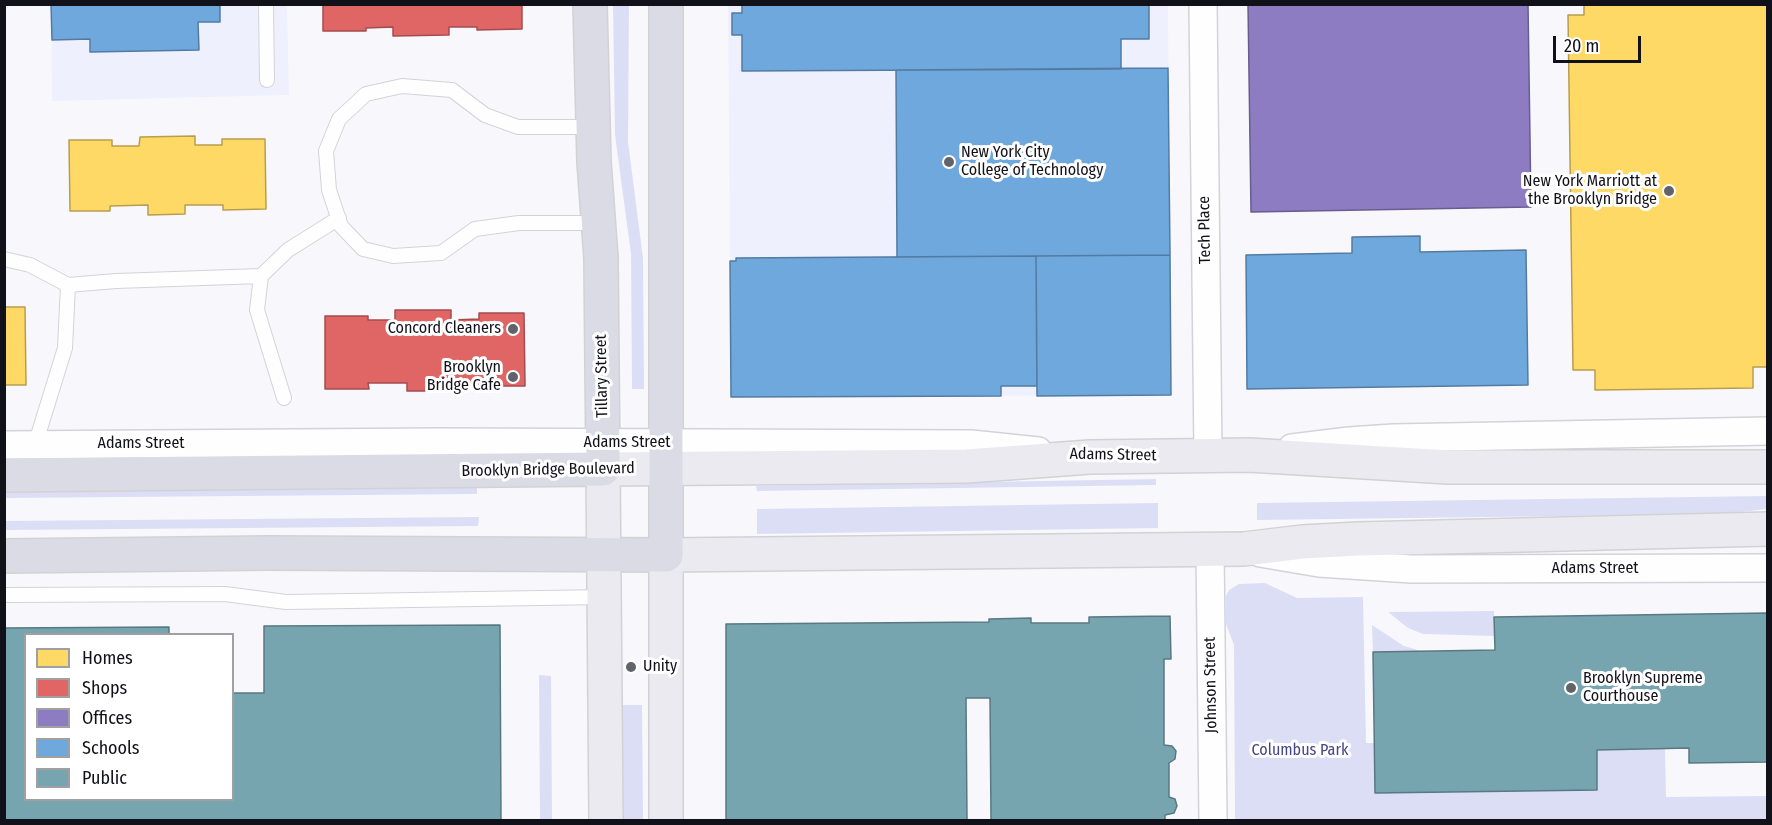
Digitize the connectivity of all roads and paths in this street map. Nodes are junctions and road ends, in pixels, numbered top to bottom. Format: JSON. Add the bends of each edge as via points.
{"nodes":[{"id":1,"x":266,"y":4,"type":"edge"},
{"id":2,"x":590,"y":4,"type":"edge"},
{"id":3,"x":666,"y":4,"type":"edge"},
{"id":4,"x":1203,"y":4,"type":"edge"},
{"id":5,"x":267,"y":80,"type":"dead end"},
{"id":6,"x":593,"y":127,"type":"junction"},
{"id":7,"x":339,"y":218,"type":"junction"},
{"id":8,"x":600,"y":223,"type":"junction"},
{"id":9,"x":4,"y":259,"type":"edge"},
{"id":10,"x":261,"y":276,"type":"junction"},
{"id":11,"x":68,"y":285,"type":"junction"},
{"id":12,"x":284,"y":398,"type":"dead end"},
{"id":13,"x":1767,"y":431,"type":"edge"},
{"id":14,"x":4,"y":445,"type":"edge"},
{"id":15,"x":35,"y":445,"type":"junction"},
{"id":16,"x":1249,"y":454,"type":"junction"},
{"id":17,"x":1208,"y":455,"type":"junction"},
{"id":18,"x":603,"y":456,"type":"junction"},
{"id":19,"x":667,"y":456,"type":"junction"},
{"id":20,"x":1090,"y":457,"type":"joint"},
{"id":21,"x":1767,"y":467,"type":"edge"},
{"id":22,"x":4,"y":475,"type":"edge"},
{"id":23,"x":1767,"y":529,"type":"edge"},
{"id":24,"x":1210,"y":549,"type":"junction"},
{"id":25,"x":1244,"y":549,"type":"junction"},
{"id":26,"x":605,"y":554,"type":"junction"},
{"id":27,"x":666,"y":555,"type":"junction"},
{"id":28,"x":4,"y":556,"type":"edge"},
{"id":29,"x":1767,"y":568,"type":"edge"},
{"id":30,"x":4,"y":595,"type":"edge"},
{"id":31,"x":605,"y":597,"type":"junction"},
{"id":32,"x":606,"y":820,"type":"edge"},
{"id":33,"x":666,"y":820,"type":"edge"},
{"id":34,"x":1213,"y":820,"type":"edge"}],
"edges":[{"from":1,"to":5,"type":"lane"},
{"from":2,"to":6,"type":"highway","name":"Tillary Street"},
{"from":3,"to":19,"type":"highway"},
{"from":4,"to":17,"type":"street","name":"Tech Place"},
{"from":6,"to":7,"type":"lane","via":[[518,127],[485,114],[452,90],[402,86],[366,94],[339,119],[326,151],[329,190]]},
{"from":6,"to":8,"type":"highway","name":"Tillary Street"},
{"from":7,"to":8,"type":"lane","via":[[341,226],[363,249],[393,256],[441,253],[475,228],[519,223]]},
{"from":7,"to":10,"type":"lane","via":[[288,250]]},
{"from":8,"to":18,"type":"highway","name":"Tillary Street"},
{"from":9,"to":11,"type":"lane","via":[[30,265]]},
{"from":10,"to":11,"type":"lane"},
{"from":10,"to":12,"type":"lane","via":[[257,310]]},
{"from":11,"to":15,"type":"lane","via":[[65,348]]},
{"from":13,"to":16,"type":"street","name":"Adams Street","via":[[1393,438]]},
{"from":14,"to":15,"type":"street","name":"Adams Street"},
{"from":15,"to":18,"type":"street","name":"Adams Street","via":[[439,442]]},
{"from":16,"to":17,"type":"main road","name":"Adams Street"},
{"from":16,"to":21,"type":"main road","name":"Adams Street","via":[[1448,467]]},
{"from":17,"to":20,"type":"main road","name":"Adams Street"},
{"from":18,"to":19,"type":"main road","name":"Brooklyn Bridge Boulevard"},
{"from":18,"to":22,"type":"highway","name":"Brooklyn Bridge Boulevard"},
{"from":18,"to":26,"type":"main road","name":"Tillary Street"},
{"from":19,"to":20,"type":"main road","name":"Brooklyn Bridge Boulevard","via":[[967,466]]},
{"from":19,"to":27,"type":"highway"},
{"from":23,"to":25,"type":"main road","name":"Adams Street","via":[[1358,539]]},
{"from":24,"to":25,"type":"main road","name":"Adams Street"},
{"from":24,"to":27,"type":"main road","name":"Adams Street"},
{"from":24,"to":34,"type":"street","name":"Johnson Street"},
{"from":25,"to":29,"type":"street","name":"Adams Street","via":[[1319,562],[1411,569]]},
{"from":26,"to":27,"type":"highway","name":"Adams Street"},
{"from":26,"to":28,"type":"highway","name":"Adams Street"},
{"from":26,"to":31,"type":"main road","name":"Tillary Street"},
{"from":27,"to":33,"type":"main road"},
{"from":30,"to":31,"type":"lane","via":[[225,594],[286,602]]},
{"from":31,"to":32,"type":"main road","name":"Tillary Street"}]}
